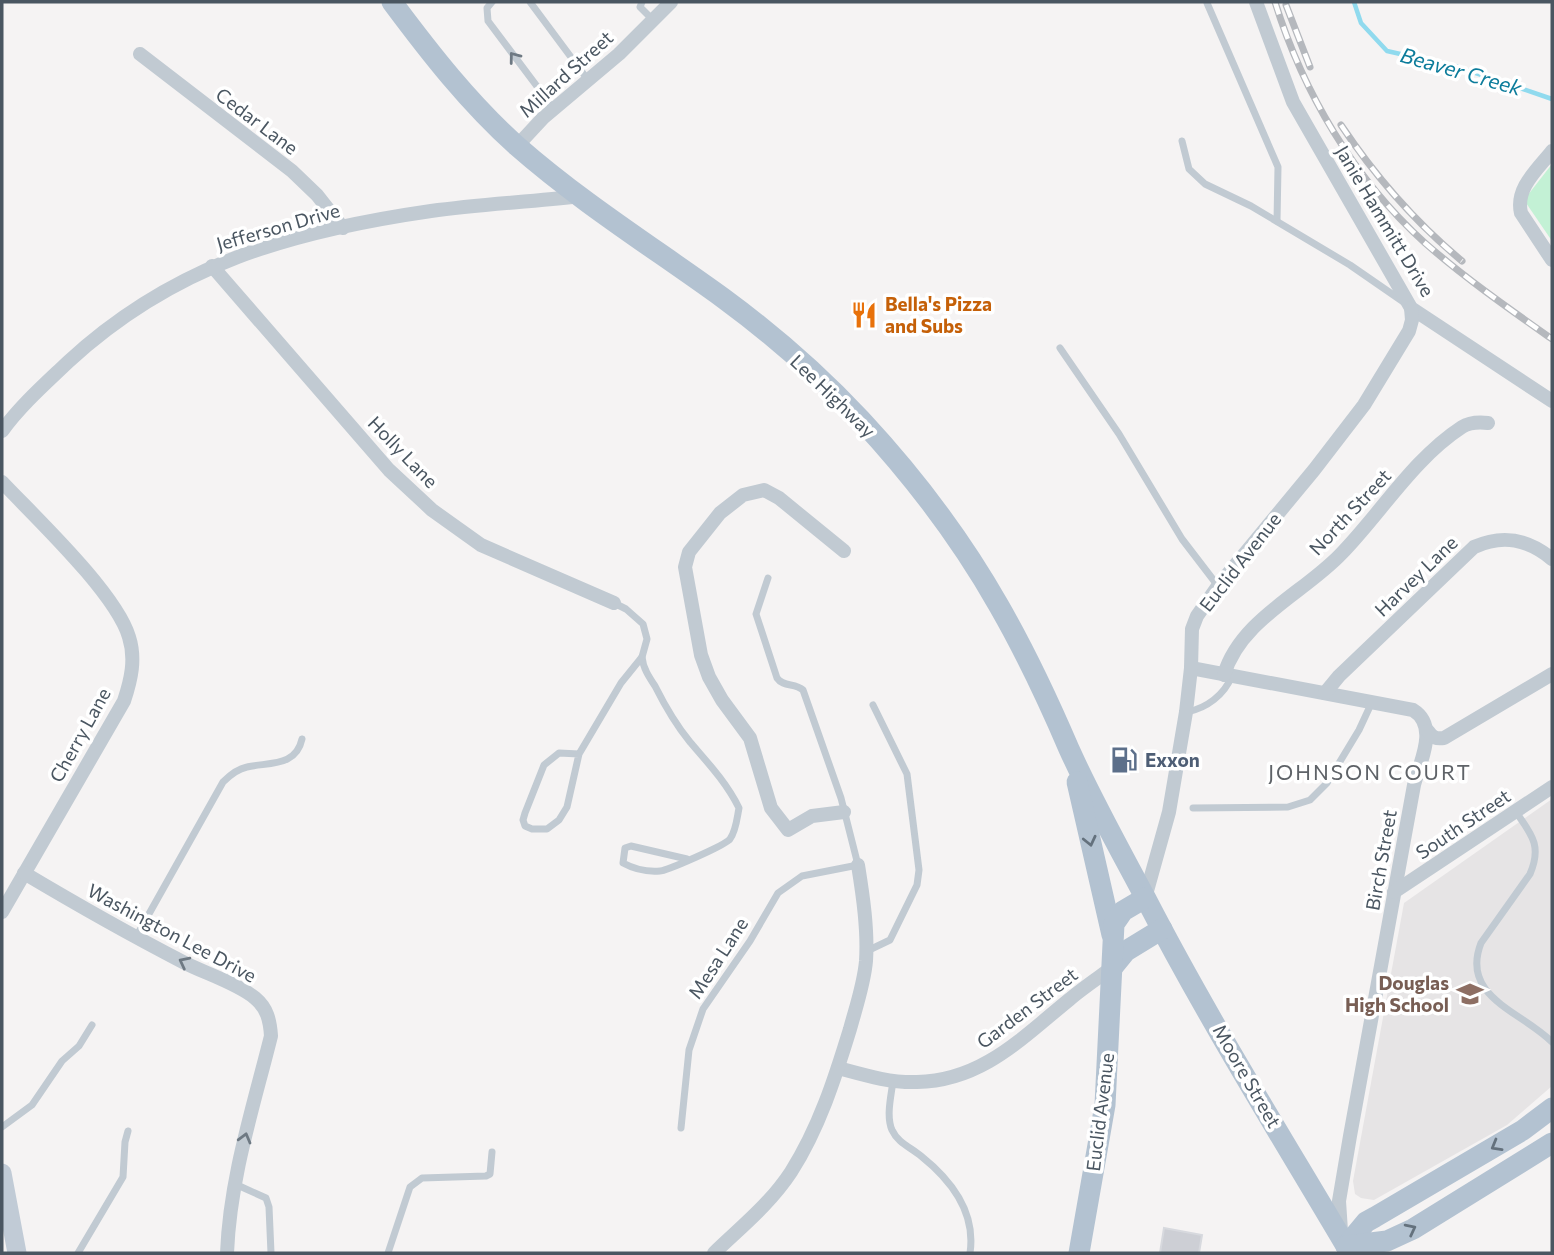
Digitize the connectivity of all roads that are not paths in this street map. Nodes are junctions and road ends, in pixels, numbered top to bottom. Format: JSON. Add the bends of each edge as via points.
{"nodes":[{"id":1,"x":392,"y":2,"type":"edge"},
{"id":2,"x":530,"y":2,"type":"edge"},
{"id":3,"x":671,"y":2,"type":"edge"},
{"id":4,"x":1207,"y":2,"type":"edge"},
{"id":5,"x":1256,"y":2,"type":"edge"},
{"id":6,"x":487,"y":4,"type":"edge"},
{"id":7,"x":641,"y":4,"type":"edge"},
{"id":8,"x":653,"y":20,"type":"junction"},
{"id":9,"x":140,"y":54,"type":"dead end"},
{"id":10,"x":588,"y":80,"type":"junction"},
{"id":11,"x":554,"y":109,"type":"junction"},
{"id":12,"x":1182,"y":141,"type":"dead end"},
{"id":13,"x":517,"y":146,"type":"junction"},
{"id":14,"x":1552,"y":151,"type":"edge"},
{"id":15,"x":580,"y":196,"type":"junction"},
{"id":16,"x":1277,"y":221,"type":"junction"},
{"id":17,"x":343,"y":228,"type":"junction"},
{"id":18,"x":1552,"y":260,"type":"edge"},
{"id":19,"x":212,"y":266,"type":"junction"},
{"id":20,"x":1411,"y":307,"type":"junction"},
{"id":21,"x":1060,"y":348,"type":"dead end"},
{"id":22,"x":1552,"y":401,"type":"edge"},
{"id":23,"x":1488,"y":423,"type":"dead end"},
{"id":24,"x":2,"y":431,"type":"edge"},
{"id":25,"x":2,"y":482,"type":"edge"},
{"id":26,"x":844,"y":551,"type":"dead end"},
{"id":27,"x":1552,"y":559,"type":"edge"},
{"id":28,"x":768,"y":578,"type":"dead end"},
{"id":29,"x":1218,"y":586,"type":"junction"},
{"id":30,"x":614,"y":603,"type":"joint"},
{"id":31,"x":642,"y":657,"type":"junction"},
{"id":32,"x":1191,"y":668,"type":"junction"},
{"id":33,"x":1552,"y":674,"type":"edge"},
{"id":34,"x":1228,"y":676,"type":"junction"},
{"id":35,"x":1325,"y":693,"type":"junction"},
{"id":36,"x":1372,"y":702,"type":"junction"},
{"id":37,"x":873,"y":705,"type":"dead end"},
{"id":38,"x":1186,"y":712,"type":"junction"},
{"id":39,"x":1428,"y":731,"type":"junction"},
{"id":40,"x":302,"y":739,"type":"dead end"},
{"id":41,"x":1070,"y":750,"type":"junction"},
{"id":42,"x":579,"y":754,"type":"junction"},
{"id":43,"x":1552,"y":787,"type":"edge"},
{"id":44,"x":1193,"y":808,"type":"dead end"},
{"id":45,"x":1516,"y":811,"type":"junction"},
{"id":46,"x":844,"y":812,"type":"junction"},
{"id":47,"x":687,"y":859,"type":"junction"},
{"id":48,"x":858,"y":865,"type":"junction"},
{"id":49,"x":24,"y":873,"type":"junction"},
{"id":50,"x":1394,"y":892,"type":"junction"},
{"id":51,"x":1145,"y":898,"type":"junction"},
{"id":52,"x":2,"y":912,"type":"edge"},
{"id":53,"x":1162,"y":929,"type":"junction"},
{"id":54,"x":136,"y":937,"type":"junction"},
{"id":55,"x":1112,"y":937,"type":"junction"},
{"id":56,"x":866,"y":951,"type":"junction"},
{"id":57,"x":1113,"y":967,"type":"junction"},
{"id":58,"x":92,"y":1025,"type":"dead end"},
{"id":59,"x":1552,"y":1042,"type":"edge"},
{"id":60,"x":838,"y":1068,"type":"junction"},
{"id":61,"x":892,"y":1081,"type":"junction"},
{"id":62,"x":1552,"y":1108,"type":"edge"},
{"id":63,"x":2,"y":1127,"type":"edge"},
{"id":64,"x":681,"y":1128,"type":"dead end"},
{"id":65,"x":128,"y":1131,"type":"dead end"},
{"id":66,"x":1552,"y":1143,"type":"edge"},
{"id":67,"x":492,"y":1153,"type":"dead end"},
{"id":68,"x":2,"y":1173,"type":"edge"},
{"id":69,"x":233,"y":1183,"type":"junction"},
{"id":70,"x":1345,"y":1251,"type":"edge"},
{"id":71,"x":17,"y":1253,"type":"edge"},
{"id":72,"x":78,"y":1253,"type":"edge"},
{"id":73,"x":227,"y":1253,"type":"edge"},
{"id":74,"x":271,"y":1253,"type":"edge"},
{"id":75,"x":388,"y":1253,"type":"edge"},
{"id":76,"x":714,"y":1253,"type":"edge"},
{"id":77,"x":971,"y":1253,"type":"edge"},
{"id":78,"x":1079,"y":1253,"type":"edge"}],
"edges":[{"from":1,"to":13,"type":"main road","name":"Lee Highway","via":[[470,102]]},
{"from":2,"to":10,"type":"lane"},
{"from":3,"to":8,"type":"street","name":"Millard Street"},
{"from":4,"to":16,"type":"lane","via":[[1278,167]]},
{"from":5,"to":20,"type":"street","name":"Janie Hammitt Drive","via":[[1293,102]]},
{"from":11,"to":6,"type":"lane","one_way":true,"via":[[488,21]]},
{"from":7,"to":8,"type":"lane"},
{"from":8,"to":10,"type":"street","name":"Millard Street"},
{"from":9,"to":17,"type":"street","name":"Cedar Lane","via":[[292,171]]},
{"from":10,"to":11,"type":"street","name":"Millard Street"},
{"from":11,"to":13,"type":"street","name":"Millard Street"},
{"from":12,"to":16,"type":"lane","via":[[1189,169],[1205,184]]},
{"from":13,"to":15,"type":"main road","name":"Lee Highway"},
{"from":14,"to":18,"type":"street","via":[[1524,186],[1519,205]]},
{"from":15,"to":17,"type":"street","name":"Jefferson Drive","via":[[435,211]]},
{"from":15,"to":41,"type":"main road","name":"Lee Highway","via":[[723,298],[860,419],[961,545],[1035,672]]},
{"from":16,"to":20,"type":"lane"},
{"from":17,"to":19,"type":"street","name":"Jefferson Drive"},
{"from":19,"to":24,"type":"street","name":"Jefferson Drive","via":[[167,288],[93,339],[30,397]]},
{"from":19,"to":30,"type":"street","name":"Holly Lane","via":[[389,470],[432,510],[481,545]]},
{"from":20,"to":22,"type":"street","name":"Janie Hammitt Drive"},
{"from":20,"to":29,"type":"street","name":"Euclid Avenue","via":[[1409,331],[1364,405]]},
{"from":21,"to":29,"type":"lane","via":[[1182,539]]},
{"from":23,"to":34,"type":"street","name":"North Street","via":[[1464,426],[1410,474],[1340,556],[1235,649],[1229,658]]},
{"from":25,"to":49,"type":"street","name":"Cherry Lane","via":[[118,615],[128,634],[132,659],[124,701]]},
{"from":26,"to":46,"type":"street","via":[[764,490],[743,495],[720,513],[692,546],[685,567],[701,655],[722,700],[750,737],[774,813],[788,830],[812,816]]},
{"from":27,"to":35,"type":"street","name":"Harvey Lane","via":[[1515,539],[1501,538],[1474,547]]},
{"from":28,"to":46,"type":"lane","via":[[756,614],[777,678],[803,690]]},
{"from":29,"to":32,"type":"street","name":"Euclid Avenue","via":[[1192,629]]},
{"from":30,"to":31,"type":"lane","via":[[643,624],[647,639]]},
{"from":31,"to":42,"type":"lane"},
{"from":31,"to":47,"type":"lane","via":[[665,706],[739,808],[731,839],[711,852]]},
{"from":32,"to":34,"type":"street"},
{"from":32,"to":38,"type":"street","name":"Euclid Avenue"},
{"from":33,"to":39,"type":"street","via":[[1444,738],[1432,737]]},
{"from":34,"to":35,"type":"street"},
{"from":34,"to":38,"type":"lane","via":[[1225,691],[1198,710]]},
{"from":35,"to":36,"type":"street"},
{"from":36,"to":39,"type":"street","via":[[1413,710],[1426,722]]},
{"from":36,"to":44,"type":"lane","via":[[1327,783],[1310,800],[1288,807]]},
{"from":37,"to":56,"type":"lane","via":[[907,774],[919,870],[917,885],[890,940]]},
{"from":38,"to":51,"type":"street","name":"Euclid Avenue","via":[[1169,812]]},
{"from":39,"to":50,"type":"street","name":"Birch Street"},
{"from":40,"to":54,"type":"lane","via":[[297,752],[284,762],[244,767],[223,782]]},
{"from":41,"to":51,"type":"main road","name":"Lee Highway"},
{"from":41,"to":55,"type":"main road","name":"Euclid Avenue","one_way":true},
{"from":42,"to":42,"type":"lane","via":[[567,807],[559,820],[547,830],[525,826],[523,820],[544,765],[559,753]]},
{"from":43,"to":45,"type":"street","name":"South Street"},
{"from":45,"to":50,"type":"street","name":"South Street"},
{"from":45,"to":59,"type":"lane","via":[[1533,838],[1535,861],[1480,943],[1476,974],[1490,996]]},
{"from":46,"to":48,"type":"lane"},
{"from":47,"to":47,"type":"lane","via":[[665,871],[651,872],[623,863],[625,848],[631,846]]},
{"from":48,"to":56,"type":"street"},
{"from":48,"to":64,"type":"lane","name":"Mesa Lane","via":[[802,876],[778,893],[703,1009],[689,1050]]},
{"from":49,"to":52,"type":"street","name":"Cherry Lane"},
{"from":49,"to":54,"type":"street","name":"Washington Lee Drive"},
{"from":50,"to":70,"type":"street","name":"Birch Street","via":[[1339,1201]]},
{"from":51,"to":53,"type":"main road","name":"Moore Street"},
{"from":51,"to":55,"type":"main road","via":[[1123,911]]},
{"from":53,"to":57,"type":"main road","via":[[1126,951]]},
{"from":53,"to":70,"type":"main road","name":"Moore Street"},
{"from":69,"to":54,"type":"street","name":"Washington Lee Drive","one_way":true,"via":[[271,1036],[268,1015],[249,994]]},
{"from":55,"to":57,"type":"main road","name":"Euclid Avenue"},
{"from":56,"to":60,"type":"street","via":[[860,993]]},
{"from":57,"to":61,"type":"street","name":"Garden Street","via":[[994,1061],[943,1080]]},
{"from":57,"to":78,"type":"main road","name":"Euclid Avenue","via":[[1105,1105]]},
{"from":58,"to":63,"type":"lane","via":[[32,1105]]},
{"from":60,"to":61,"type":"street","name":"Garden Street"},
{"from":60,"to":76,"type":"street","via":[[791,1172],[745,1226]]},
{"from":61,"to":77,"type":"lane","via":[[891,1128],[954,1191],[972,1228]]},
{"from":62,"to":70,"type":"main road","one_way":true,"via":[[1524,1130],[1366,1222]]},
{"from":65,"to":72,"type":"lane","via":[[123,1177]]},
{"from":70,"to":66,"type":"main road","one_way":true,"via":[[1413,1229]]},
{"from":67,"to":75,"type":"lane","via":[[486,1175],[414,1182]]},
{"from":68,"to":71,"type":"street"},
{"from":69,"to":73,"type":"street","name":"Washington Lee Drive"},
{"from":69,"to":74,"type":"lane","via":[[266,1198]]}]}
